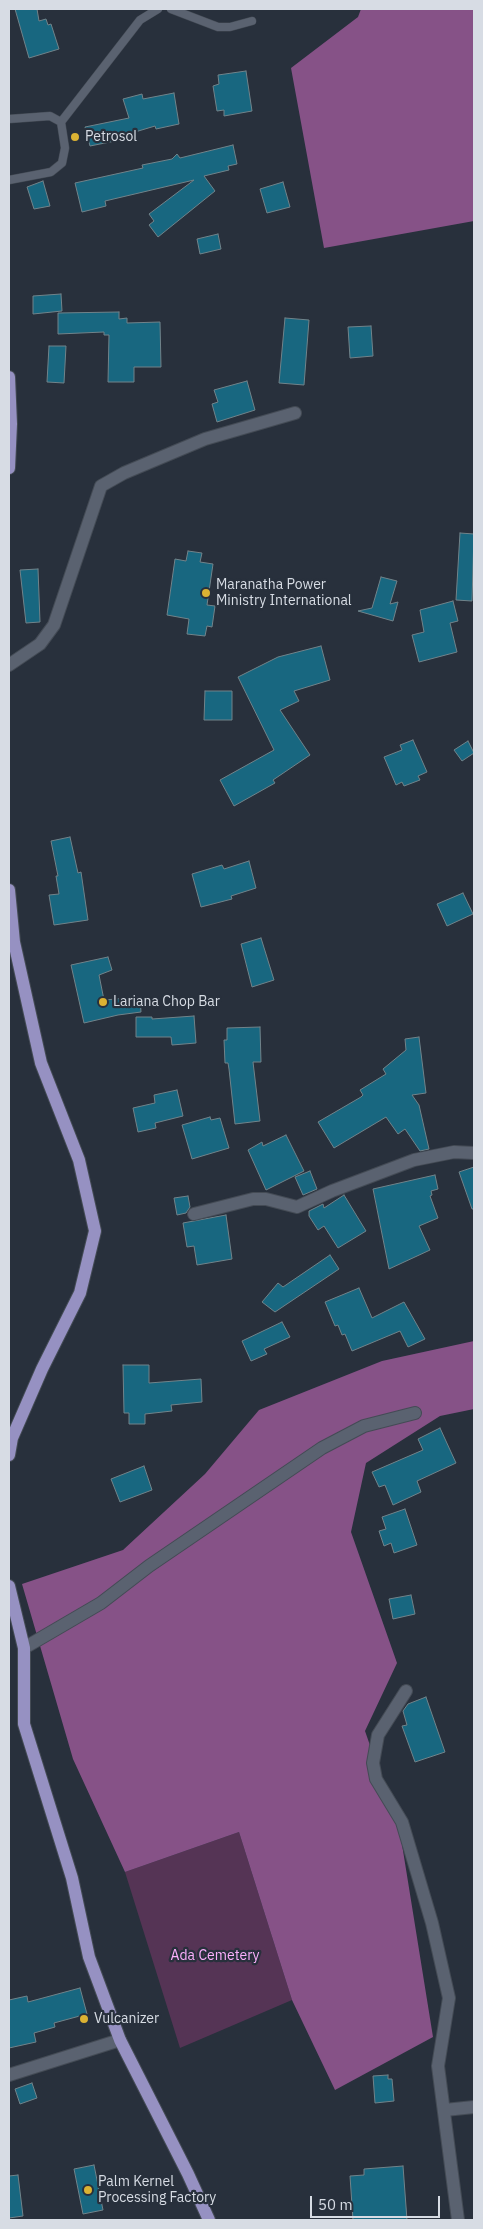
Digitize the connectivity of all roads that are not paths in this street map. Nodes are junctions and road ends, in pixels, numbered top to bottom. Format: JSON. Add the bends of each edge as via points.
{"nodes":[{"id":1,"x":158,"y":9,"type":"edge"},
{"id":2,"x":171,"y":9,"type":"edge"},
{"id":3,"x":252,"y":21,"type":"dead end"},
{"id":4,"x":9,"y":119,"type":"edge"},
{"id":5,"x":61,"y":122,"type":"junction"},
{"id":6,"x":9,"y":180,"type":"edge"},
{"id":7,"x":9,"y":377,"type":"edge"},
{"id":8,"x":295,"y":413,"type":"dead end"},
{"id":9,"x":9,"y":468,"type":"edge"},
{"id":10,"x":9,"y":665,"type":"edge"},
{"id":11,"x":9,"y":890,"type":"edge"},
{"id":12,"x":474,"y":1153,"type":"edge"},
{"id":13,"x":194,"y":1214,"type":"dead end"},
{"id":14,"x":415,"y":1413,"type":"dead end"},
{"id":15,"x":9,"y":1455,"type":"edge"},
{"id":16,"x":9,"y":1586,"type":"edge"},
{"id":17,"x":24,"y":1648,"type":"junction"},
{"id":18,"x":406,"y":1691,"type":"dead end"},
{"id":19,"x":120,"y":2040,"type":"junction"},
{"id":20,"x":9,"y":2075,"type":"edge"},
{"id":21,"x":474,"y":2107,"type":"edge"},
{"id":22,"x":445,"y":2110,"type":"junction"},
{"id":23,"x":209,"y":2220,"type":"edge"},
{"id":24,"x":458,"y":2220,"type":"edge"}],
"edges":[{"from":1,"to":5,"type":"lane","via":[[140,20]]},
{"from":2,"to":3,"type":"lane","via":[[218,27]]},
{"from":4,"to":5,"type":"lane","via":[[50,116]]},
{"from":5,"to":6,"type":"lane","via":[[65,148],[62,163],[51,172]]},
{"from":7,"to":9,"type":"main road"},
{"from":8,"to":10,"type":"street","via":[[206,439],[101,486],[54,625],[40,644]]},
{"from":11,"to":15,"type":"main road","via":[[14,942],[41,1063],[79,1160],[95,1231],[80,1293],[42,1369],[12,1438]]},
{"from":12,"to":13,"type":"street","via":[[454,1152],[414,1160],[297,1207],[253,1199]]},
{"from":14,"to":17,"type":"street","via":[[364,1426],[322,1448],[149,1566],[101,1603]]},
{"from":16,"to":17,"type":"main road"},
{"from":17,"to":19,"type":"main road","via":[[24,1724],[72,1878],[88,1957]]},
{"from":18,"to":22,"type":"street","via":[[378,1735],[373,1763],[376,1779],[402,1822],[450,1998],[438,2066]]},
{"from":19,"to":20,"type":"street"},
{"from":19,"to":23,"type":"main road"},
{"from":21,"to":22,"type":"street"},
{"from":22,"to":24,"type":"street"}]}
